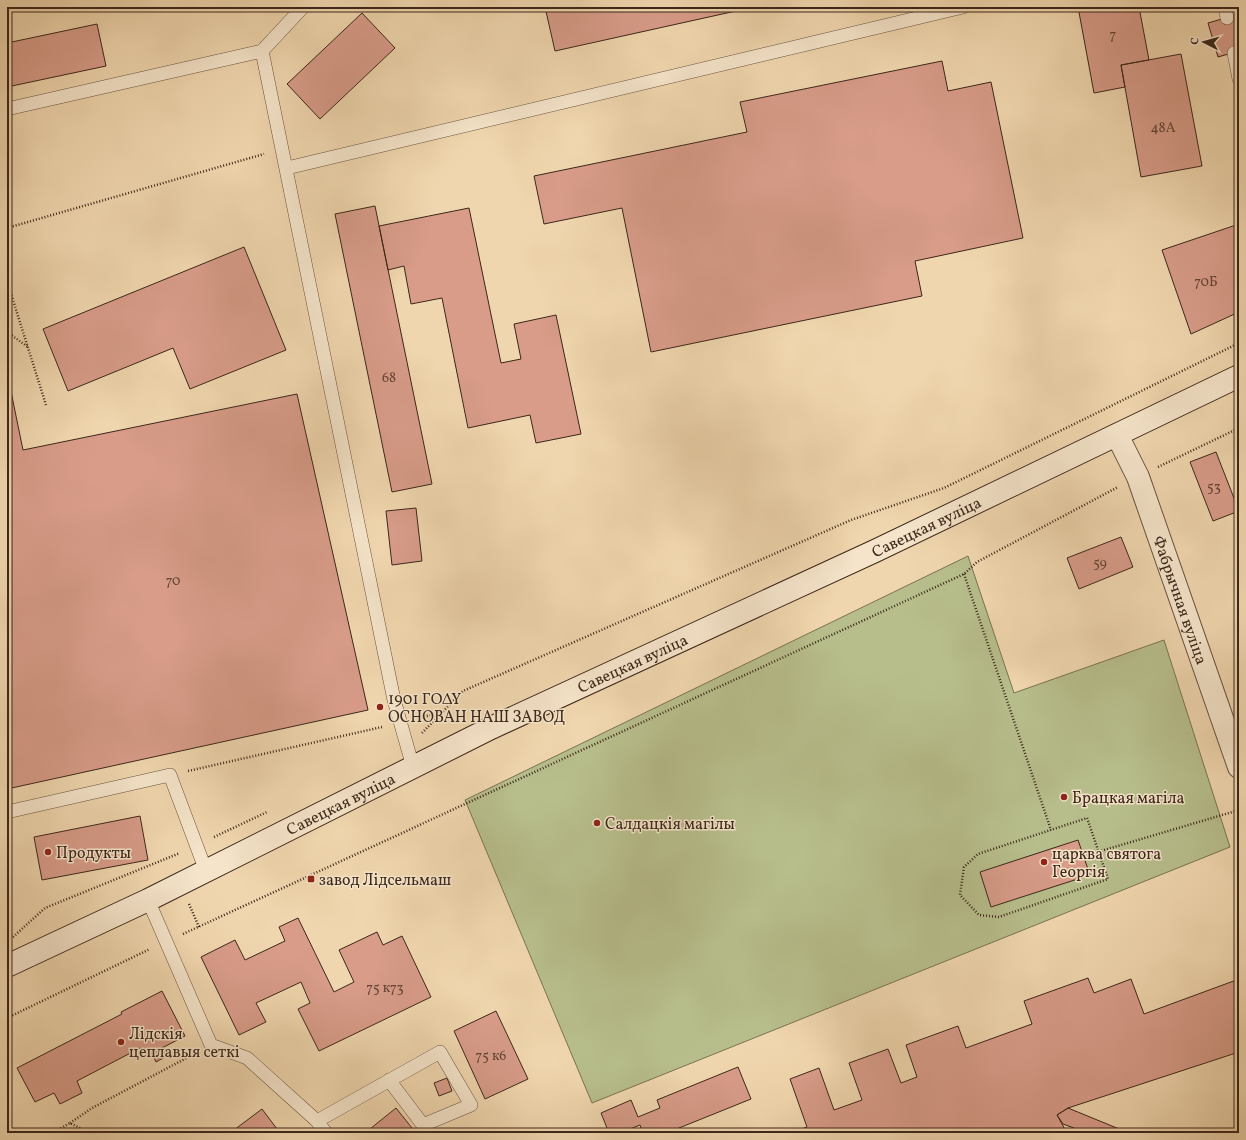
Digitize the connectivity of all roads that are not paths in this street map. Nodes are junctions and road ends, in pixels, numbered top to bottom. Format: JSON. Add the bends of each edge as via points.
{"nodes":[{"id":1,"x":303,"y":7,"type":"edge"},
{"id":2,"x":963,"y":7,"type":"edge"},
{"id":3,"x":262,"y":51,"type":"junction"},
{"id":4,"x":1234,"y":53,"type":"dead end"},
{"id":5,"x":1239,"y":79,"type":"edge"},
{"id":6,"x":7,"y":109,"type":"edge"},
{"id":7,"x":287,"y":168,"type":"junction"},
{"id":8,"x":1239,"y":376,"type":"edge"},
{"id":9,"x":1117,"y":435,"type":"junction"},
{"id":10,"x":410,"y":757,"type":"junction"},
{"id":11,"x":1239,"y":767,"type":"edge"},
{"id":12,"x":7,"y":812,"type":"edge"},
{"id":13,"x":206,"y":871,"type":"junction"},
{"id":14,"x":148,"y":900,"type":"junction"},
{"id":15,"x":7,"y":966,"type":"edge"},
{"id":16,"x":389,"y":1080,"type":"junction"},
{"id":17,"x":317,"y":1121,"type":"junction"},
{"id":18,"x":326,"y":1133,"type":"edge"}],
"edges":[{"from":1,"to":3,"type":"lane"},
{"from":2,"to":7,"type":"lane"},
{"from":3,"to":6,"type":"lane"},
{"from":3,"to":7,"type":"lane"},
{"from":4,"to":5,"type":"lane"},
{"from":7,"to":10,"type":"lane","via":[[394,700]]},
{"from":8,"to":9,"type":"main road","name":"Савецкая вуліца"},
{"from":9,"to":10,"type":"main road","name":"Савецкая вуліца","via":[[875,551],[498,725]]},
{"from":9,"to":11,"type":"main road","name":"Фабрычная вуліца","via":[[1138,477]]},
{"from":10,"to":13,"type":"main road","name":"Савецкая вуліца"},
{"from":12,"to":13,"type":"lane","via":[[170,775]]},
{"from":13,"to":14,"type":"main road","name":"Савецкая вуліца"},
{"from":14,"to":15,"type":"main road","name":"Савецкая вуліца"},
{"from":14,"to":17,"type":"lane","via":[[211,1045],[247,1058]]},
{"from":16,"to":16,"type":"lane","via":[[440,1052],[471,1105],[423,1125]]},
{"from":16,"to":17,"type":"lane"},
{"from":17,"to":18,"type":"lane"}]}
